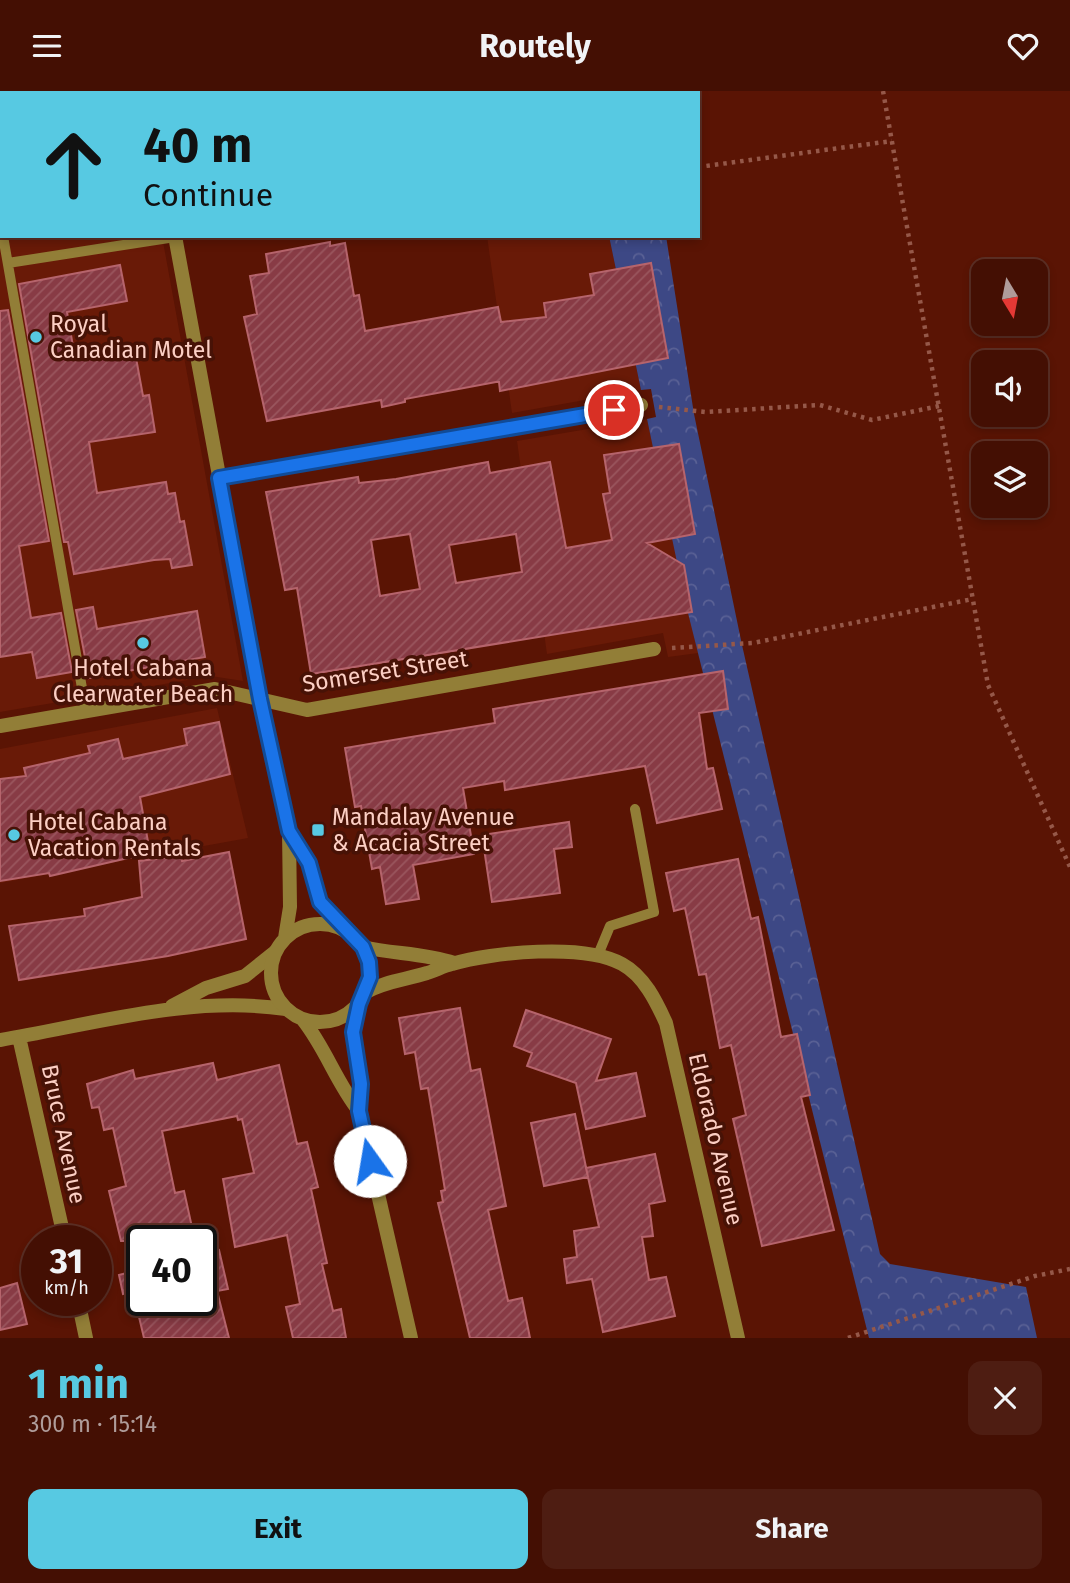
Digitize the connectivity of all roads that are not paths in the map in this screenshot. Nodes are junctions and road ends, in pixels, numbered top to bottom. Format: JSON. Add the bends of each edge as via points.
{"nodes":[{"id":1,"x":3,"y":238,"type":"edge"},
{"id":2,"x":164,"y":238,"type":"edge"},
{"id":3,"x":176,"y":238,"type":"edge"},
{"id":4,"x":8,"y":263,"type":"junction"},
{"id":5,"x":641,"y":405,"type":"road end"},
{"id":6,"x":219,"y":478,"type":"junction"},
{"id":7,"x":654,"y":649,"type":"road end"},
{"id":8,"x":260,"y":699,"type":"junction"},
{"id":9,"x":86,"y":711,"type":"junction"},
{"id":10,"x":0,"y":726,"type":"edge"},
{"id":11,"x":635,"y":809,"type":"dead end"},
{"id":12,"x":289,"y":831,"type":"junction"},
{"id":13,"x":341,"y":928,"type":"junction"},
{"id":14,"x":285,"y":938,"type":"junction"},
{"id":15,"x":363,"y":947,"type":"junction"},
{"id":16,"x":275,"y":952,"type":"junction"},
{"id":17,"x":598,"y":955,"type":"junction"},
{"id":18,"x":454,"y":963,"type":"junction"},
{"id":19,"x":362,"y":998,"type":"junction"},
{"id":20,"x":167,"y":1008,"type":"junction"},
{"id":21,"x":286,"y":1009,"type":"junction"},
{"id":22,"x":303,"y":1020,"type":"junction"},
{"id":23,"x":19,"y":1037,"type":"junction"},
{"id":24,"x":0,"y":1040,"type":"edge"},
{"id":25,"x":359,"y":1111,"type":"junction"},
{"id":26,"x":61,"y":1225,"type":"edge"},
{"id":27,"x":81,"y":1316,"type":"edge"},
{"id":28,"x":86,"y":1338,"type":"edge"},
{"id":29,"x":411,"y":1338,"type":"edge"},
{"id":30,"x":738,"y":1338,"type":"edge"}],
"edges":[{"from":1,"to":4,"type":"lane"},
{"from":2,"to":4,"type":"lane"},
{"from":3,"to":6,"type":"street"},
{"from":4,"to":9,"type":"lane"},
{"from":5,"to":6,"type":"street"},
{"from":6,"to":8,"type":"street"},
{"from":7,"to":8,"type":"street","name":"Somerset Street","via":[[307,710]]},
{"from":8,"to":9,"type":"street","name":"Somerset Street","via":[[215,689]]},
{"from":8,"to":12,"type":"street"},
{"from":9,"to":10,"type":"street","name":"Somerset Street"},
{"from":11,"to":17,"type":"lane","via":[[654,912],[610,926]]},
{"from":12,"to":13,"type":"street","via":[[309,863],[320,902]]},
{"from":12,"to":14,"type":"street","via":[[290,907]]},
{"from":13,"to":14,"type":"street","via":[[312,924]]},
{"from":13,"to":15,"type":"street"},
{"from":14,"to":16,"type":"street"},
{"from":15,"to":18,"type":"street"},
{"from":15,"to":19,"type":"street","via":[[370,977]]},
{"from":16,"to":20,"type":"street","via":[[245,976],[206,988]]},
{"from":16,"to":21,"type":"street","via":[[272,988]]},
{"from":17,"to":18,"type":"street","via":[[551,950]]},
{"from":17,"to":30,"type":"street","name":"Eldorado Avenue","via":[[623,964],[650,990],[666,1023]]},
{"from":18,"to":19,"type":"street","via":[[388,981]]},
{"from":19,"to":22,"type":"street","via":[[334,1021]]},
{"from":19,"to":25,"type":"street","via":[[353,1032],[361,1084]]},
{"from":20,"to":21,"type":"street","via":[[251,1004]]},
{"from":20,"to":23,"type":"street"},
{"from":21,"to":22,"type":"street"},
{"from":22,"to":25,"type":"street","via":[[323,1045],[342,1090]]},
{"from":23,"to":24,"type":"street"},
{"from":23,"to":26,"type":"street","name":"Bruce Avenue"},
{"from":25,"to":29,"type":"street"},
{"from":27,"to":28,"type":"street"}]}
